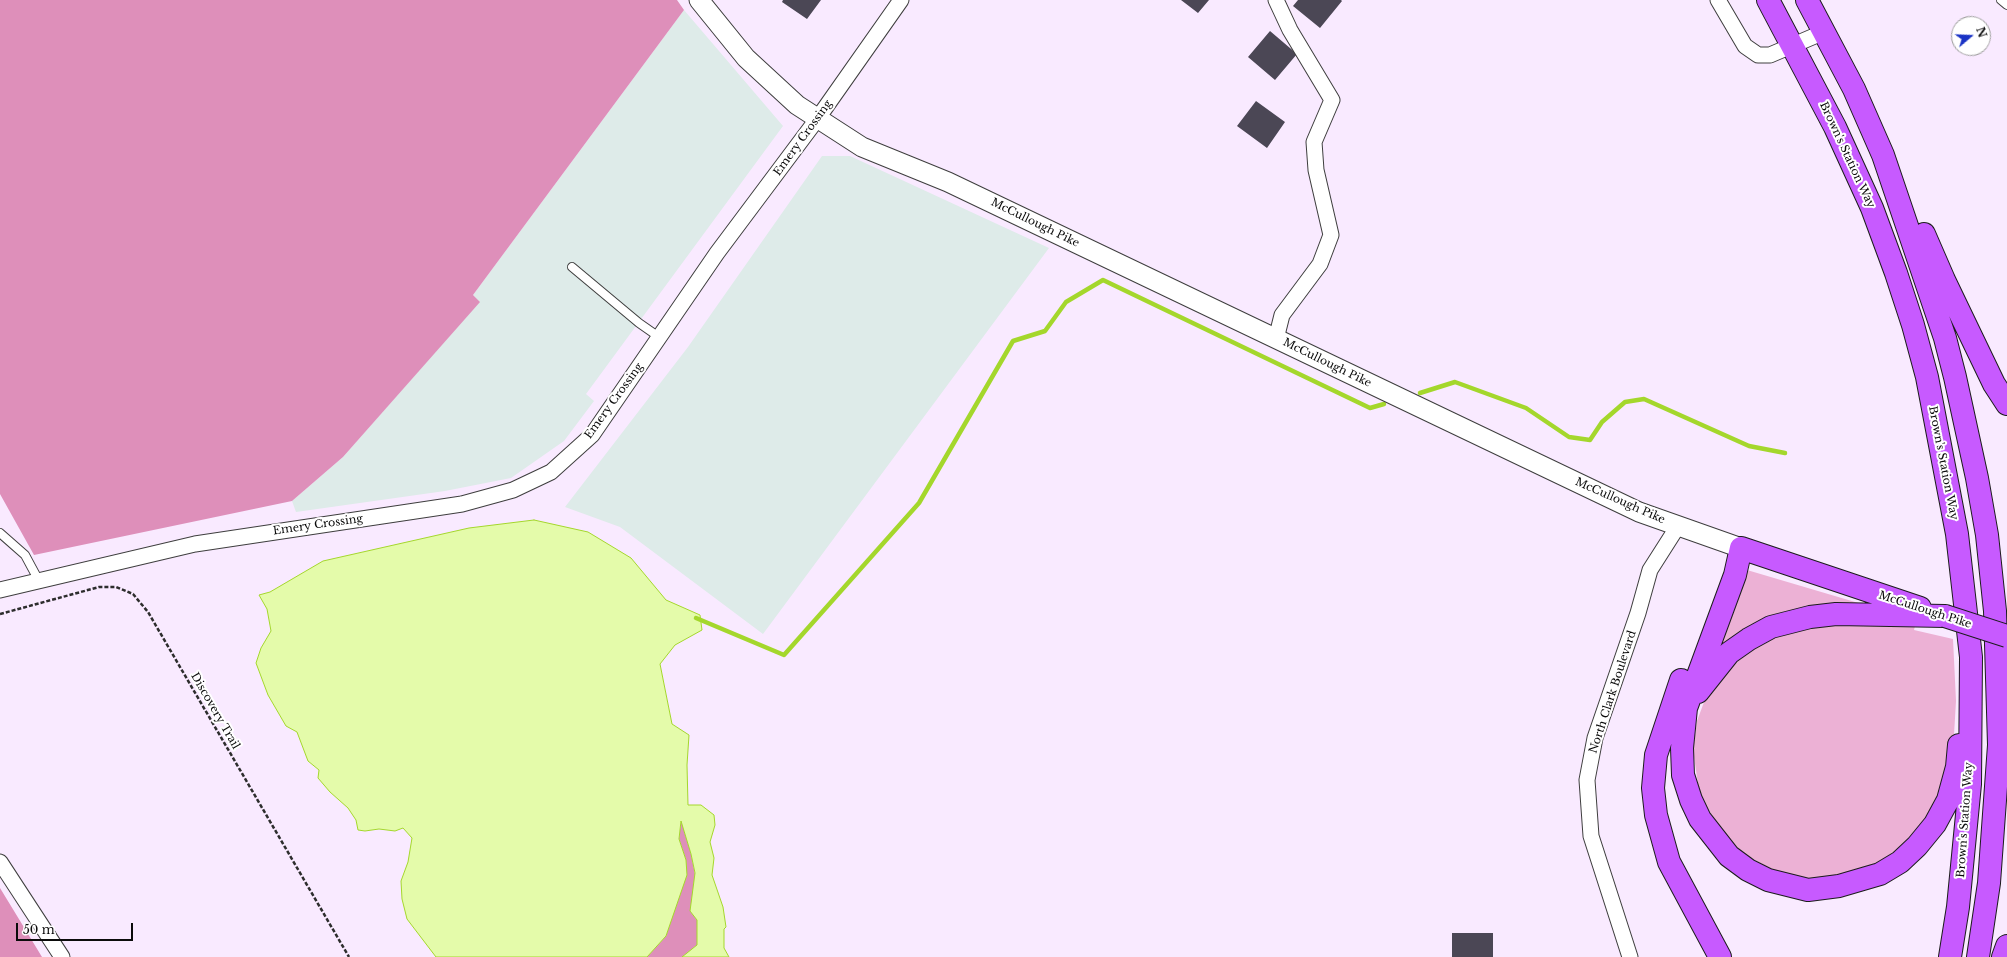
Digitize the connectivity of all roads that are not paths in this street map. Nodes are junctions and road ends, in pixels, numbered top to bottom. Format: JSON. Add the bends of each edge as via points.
{"nodes":[{"id":1,"x":699,"y":0,"type":"edge"},
{"id":2,"x":901,"y":0,"type":"edge"},
{"id":3,"x":1276,"y":0,"type":"edge"},
{"id":4,"x":1718,"y":0,"type":"edge"},
{"id":5,"x":1768,"y":0,"type":"edge"},
{"id":6,"x":1807,"y":0,"type":"edge"},
{"id":7,"x":2001,"y":0,"type":"edge"},
{"id":8,"x":2007,"y":5,"type":"edge"},
{"id":9,"x":1824,"y":32,"type":"junction"},
{"id":10,"x":1793,"y":45,"type":"junction"},
{"id":11,"x":818,"y":118,"type":"junction"},
{"id":12,"x":1883,"y":155,"type":"junction"},
{"id":13,"x":572,"y":267,"type":"dead end"},
{"id":14,"x":659,"y":337,"type":"junction"},
{"id":15,"x":1276,"y":339,"type":"junction"},
{"id":16,"x":2007,"y":404,"type":"edge"},
{"id":17,"x":1678,"y":526,"type":"junction"},
{"id":18,"x":0,"y":533,"type":"edge"},
{"id":19,"x":1741,"y":548,"type":"junction"},
{"id":20,"x":39,"y":581,"type":"junction"},
{"id":21,"x":0,"y":590,"type":"edge"},
{"id":22,"x":1945,"y":616,"type":"junction"},
{"id":23,"x":2007,"y":636,"type":"edge"},
{"id":24,"x":1971,"y":657,"type":"junction"},
{"id":25,"x":1686,"y":708,"type":"junction"},
{"id":26,"x":0,"y":862,"type":"edge"},
{"id":27,"x":2007,"y":946,"type":"edge"},
{"id":28,"x":62,"y":957,"type":"edge"},
{"id":29,"x":1630,"y":957,"type":"edge"},
{"id":30,"x":1720,"y":957,"type":"edge"},
{"id":31,"x":1950,"y":957,"type":"edge"},
{"id":32,"x":1978,"y":957,"type":"edge"},
{"id":33,"x":2003,"y":957,"type":"edge"}],
"edges":[{"from":1,"to":11,"type":"street","name":"McCullough Pike","via":[[746,58],[797,105]]},
{"from":2,"to":11,"type":"street","name":"Emery Crossing"},
{"from":3,"to":15,"type":"street","via":[[1290,30],[1332,100],[1314,142],[1316,170],[1332,235],[1320,264],[1282,315]]},
{"from":4,"to":10,"type":"street","via":[[1745,46],[1758,55],[1770,55]]},
{"from":5,"to":10,"type":"main road","name":"Brown's Station Way"},
{"from":6,"to":9,"type":"main road"},
{"from":7,"to":8,"type":"lane"},
{"from":9,"to":10,"type":"street"},
{"from":9,"to":12,"type":"main road","via":[[1854,89]]},
{"from":10,"to":24,"type":"main road","name":"Brown's Station Way","via":[[1835,127],[1872,208],[1913,324],[1927,377],[1957,534]]},
{"from":11,"to":14,"type":"street","name":"Emery Crossing"},
{"from":11,"to":15,"type":"street","name":"McCullough Pike","via":[[862,147],[948,182]]},
{"from":12,"to":16,"type":"main road","via":[[1921,225],[1944,280],[1994,384]]},
{"from":12,"to":32,"type":"main road","via":[[1945,338],[1977,478],[1988,543],[1995,610],[1999,745],[1989,883]]},
{"from":13,"to":14,"type":"lane"},
{"from":14,"to":20,"type":"street","name":"Emery Crossing","via":[[592,435],[551,472],[513,490],[462,504],[195,544]]},
{"from":15,"to":17,"type":"street","name":"McCullough Pike","via":[[1639,512]]},
{"from":17,"to":19,"type":"street","name":"McCullough Pike"},
{"from":17,"to":29,"type":"street","name":"North Clark Boulevard","via":[[1650,570],[1596,738],[1587,780],[1591,836]]},
{"from":18,"to":20,"type":"lane","via":[[25,556]]},
{"from":19,"to":22,"type":"main road","name":"McCullough Pike"},
{"from":19,"to":25,"type":"main road","via":[[1734,575]]},
{"from":19,"to":30,"type":"main road","via":[[1715,584],[1665,723],[1656,755],[1653,788],[1660,834],[1669,862]]},
{"from":20,"to":21,"type":"street","name":"Emery Crossing"},
{"from":22,"to":23,"type":"main road","name":"McCullough Pike","bridge":true},
{"from":22,"to":25,"type":"main road","via":[[1836,614],[1810,617],[1771,627],[1729,653]]},
{"from":24,"to":25,"type":"main road","via":[[1957,767],[1948,800],[1935,824],[1918,846],[1900,862],[1880,874],[1839,886],[1808,890],[1768,880],[1729,856],[1715,840],[1700,819],[1683,775],[1682,748]]},
{"from":24,"to":31,"type":"main road","name":"Brown's Station Way","via":[[1970,784],[1959,899]]},
{"from":26,"to":28,"type":"street"},
{"from":27,"to":33,"type":"main road"}]}
